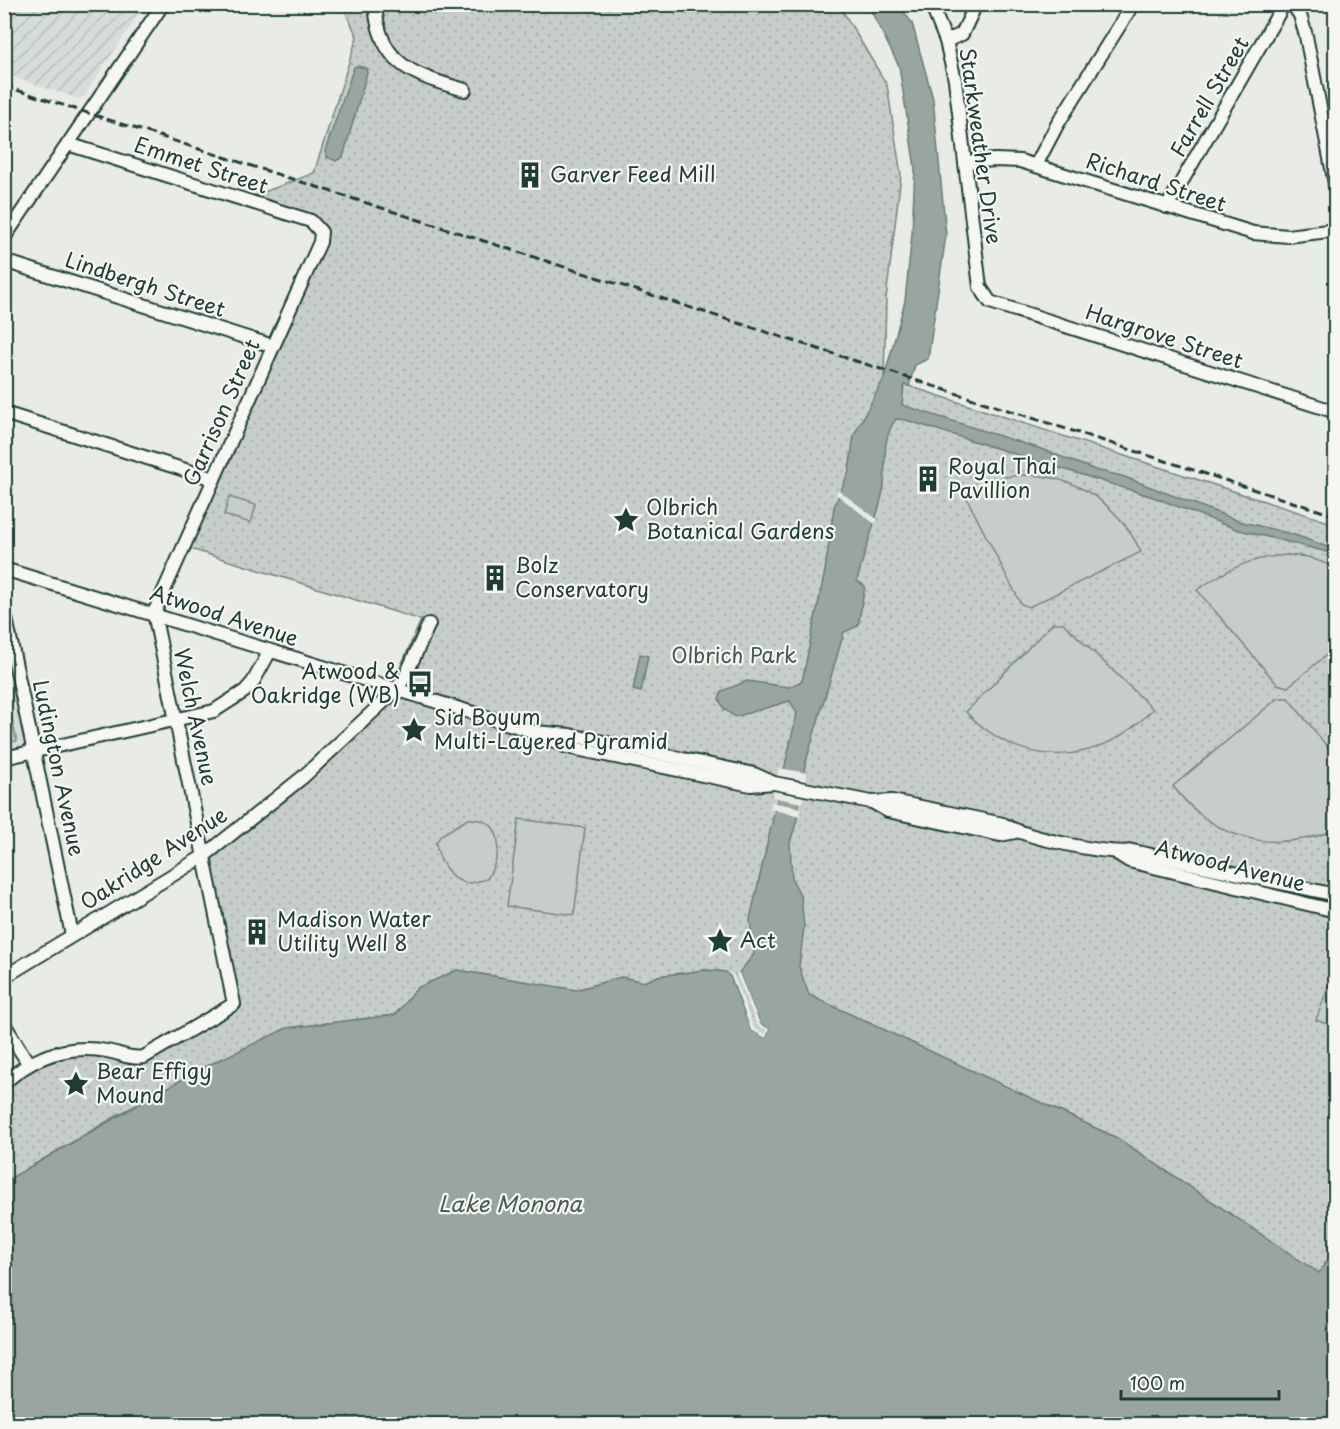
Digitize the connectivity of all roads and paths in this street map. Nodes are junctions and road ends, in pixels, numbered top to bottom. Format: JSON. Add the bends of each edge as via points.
{"nodes":[{"id":1,"x":163,"y":4,"type":"edge"},
{"id":2,"x":375,"y":4,"type":"edge"},
{"id":3,"x":931,"y":4,"type":"edge"},
{"id":4,"x":976,"y":4,"type":"edge"},
{"id":5,"x":1133,"y":4,"type":"edge"},
{"id":6,"x":1284,"y":4,"type":"edge"},
{"id":7,"x":1292,"y":4,"type":"edge"},
{"id":8,"x":946,"y":41,"type":"junction"},
{"id":9,"x":465,"y":90,"type":"dead end"},
{"id":10,"x":68,"y":144,"type":"junction"},
{"id":11,"x":965,"y":162,"type":"junction"},
{"id":12,"x":1036,"y":165,"type":"junction"},
{"id":13,"x":1335,"y":189,"type":"edge"},
{"id":14,"x":1167,"y":207,"type":"junction"},
{"id":15,"x":320,"y":228,"type":"joint"},
{"id":16,"x":1335,"y":230,"type":"edge"},
{"id":17,"x":4,"y":238,"type":"edge"},
{"id":18,"x":4,"y":261,"type":"edge"},
{"id":19,"x":983,"y":295,"type":"joint"},
{"id":20,"x":273,"y":346,"type":"junction"},
{"id":21,"x":1335,"y":412,"type":"edge"},
{"id":22,"x":4,"y":413,"type":"edge"},
{"id":23,"x":214,"y":479,"type":"junction"},
{"id":24,"x":4,"y":569,"type":"edge"},
{"id":25,"x":4,"y":609,"type":"edge"},
{"id":26,"x":154,"y":613,"type":"junction"},
{"id":27,"x":429,"y":624,"type":"dead end"},
{"id":28,"x":270,"y":651,"type":"junction"},
{"id":29,"x":396,"y":690,"type":"junction"},
{"id":30,"x":176,"y":721,"type":"junction"},
{"id":31,"x":34,"y":752,"type":"junction"},
{"id":32,"x":4,"y":758,"type":"edge"},
{"id":33,"x":1118,"y":854,"type":"junction"},
{"id":34,"x":204,"y":856,"type":"junction"},
{"id":35,"x":1335,"y":895,"type":"edge"},
{"id":36,"x":1335,"y":911,"type":"edge"},
{"id":37,"x":72,"y":934,"type":"junction"},
{"id":38,"x":4,"y":977,"type":"edge"},
{"id":39,"x":4,"y":1024,"type":"edge"},
{"id":40,"x":28,"y":1063,"type":"junction"},
{"id":41,"x":4,"y":1083,"type":"edge"}],
"edges":[{"from":1,"to":10,"type":"street"},
{"from":2,"to":9,"type":"street","via":[[381,40],[399,63]]},
{"from":3,"to":8,"type":"street","name":"Starkweather Drive"},
{"from":4,"to":8,"type":"street","via":[[962,34]]},
{"from":5,"to":12,"type":"street"},
{"from":6,"to":14,"type":"street","name":"Farrell Street"},
{"from":7,"to":13,"type":"street","via":[[1306,36]]},
{"from":8,"to":11,"type":"street","name":"Starkweather Drive"},
{"from":10,"to":15,"type":"street","name":"Emmet Street","via":[[311,221]]},
{"from":10,"to":17,"type":"street"},
{"from":11,"to":12,"type":"street","name":"Richard Street","via":[[996,160]]},
{"from":11,"to":19,"type":"street","name":"Starkweather Drive"},
{"from":12,"to":14,"type":"street","name":"Richard Street"},
{"from":14,"to":16,"type":"street","name":"Richard Street","via":[[1262,234],[1288,236]]},
{"from":15,"to":20,"type":"street","name":"Garrison Street","via":[[320,242]]},
{"from":18,"to":20,"type":"street","name":"Lindbergh Street"},
{"from":19,"to":21,"type":"street","name":"Hargrove Street","via":[[990,302]]},
{"from":20,"to":23,"type":"street","name":"Garrison Street"},
{"from":22,"to":23,"type":"street"},
{"from":23,"to":26,"type":"street","name":"Garrison Street"},
{"from":24,"to":26,"type":"street","name":"Atwood Avenue"},
{"from":25,"to":31,"type":"street","name":"Ludington Avenue"},
{"from":26,"to":28,"type":"street","name":"Atwood Avenue"},
{"from":26,"to":30,"type":"street","name":"Welch Avenue"},
{"from":27,"to":29,"type":"street","name":"Oakridge Avenue"},
{"from":28,"to":29,"type":"street","name":"Atwood Avenue"},
{"from":28,"to":30,"type":"street","via":[[253,682],[235,699],[214,711]]},
{"from":29,"to":33,"type":"street","name":"Atwood Avenue","via":[[535,732],[557,733],[754,774],[774,783],[871,802],[892,801],[1003,824],[1015,832]]},
{"from":29,"to":34,"type":"street","name":"Oakridge Avenue","via":[[303,777]]},
{"from":30,"to":31,"type":"street"},
{"from":30,"to":34,"type":"street","name":"Welch Avenue"},
{"from":31,"to":32,"type":"street"},
{"from":31,"to":37,"type":"street","name":"Ludington Avenue"},
{"from":33,"to":35,"type":"street","name":"Atwood Avenue","via":[[1133,851]]},
{"from":33,"to":36,"type":"street","name":"Atwood Avenue","via":[[1129,861]]},
{"from":34,"to":37,"type":"street","name":"Oakridge Avenue"},
{"from":34,"to":40,"type":"street","name":"Welch Avenue","via":[[234,1004],[144,1057],[70,1049]]},
{"from":37,"to":38,"type":"street","name":"Oakridge Avenue"},
{"from":39,"to":40,"type":"street"},
{"from":40,"to":41,"type":"street"}]}
